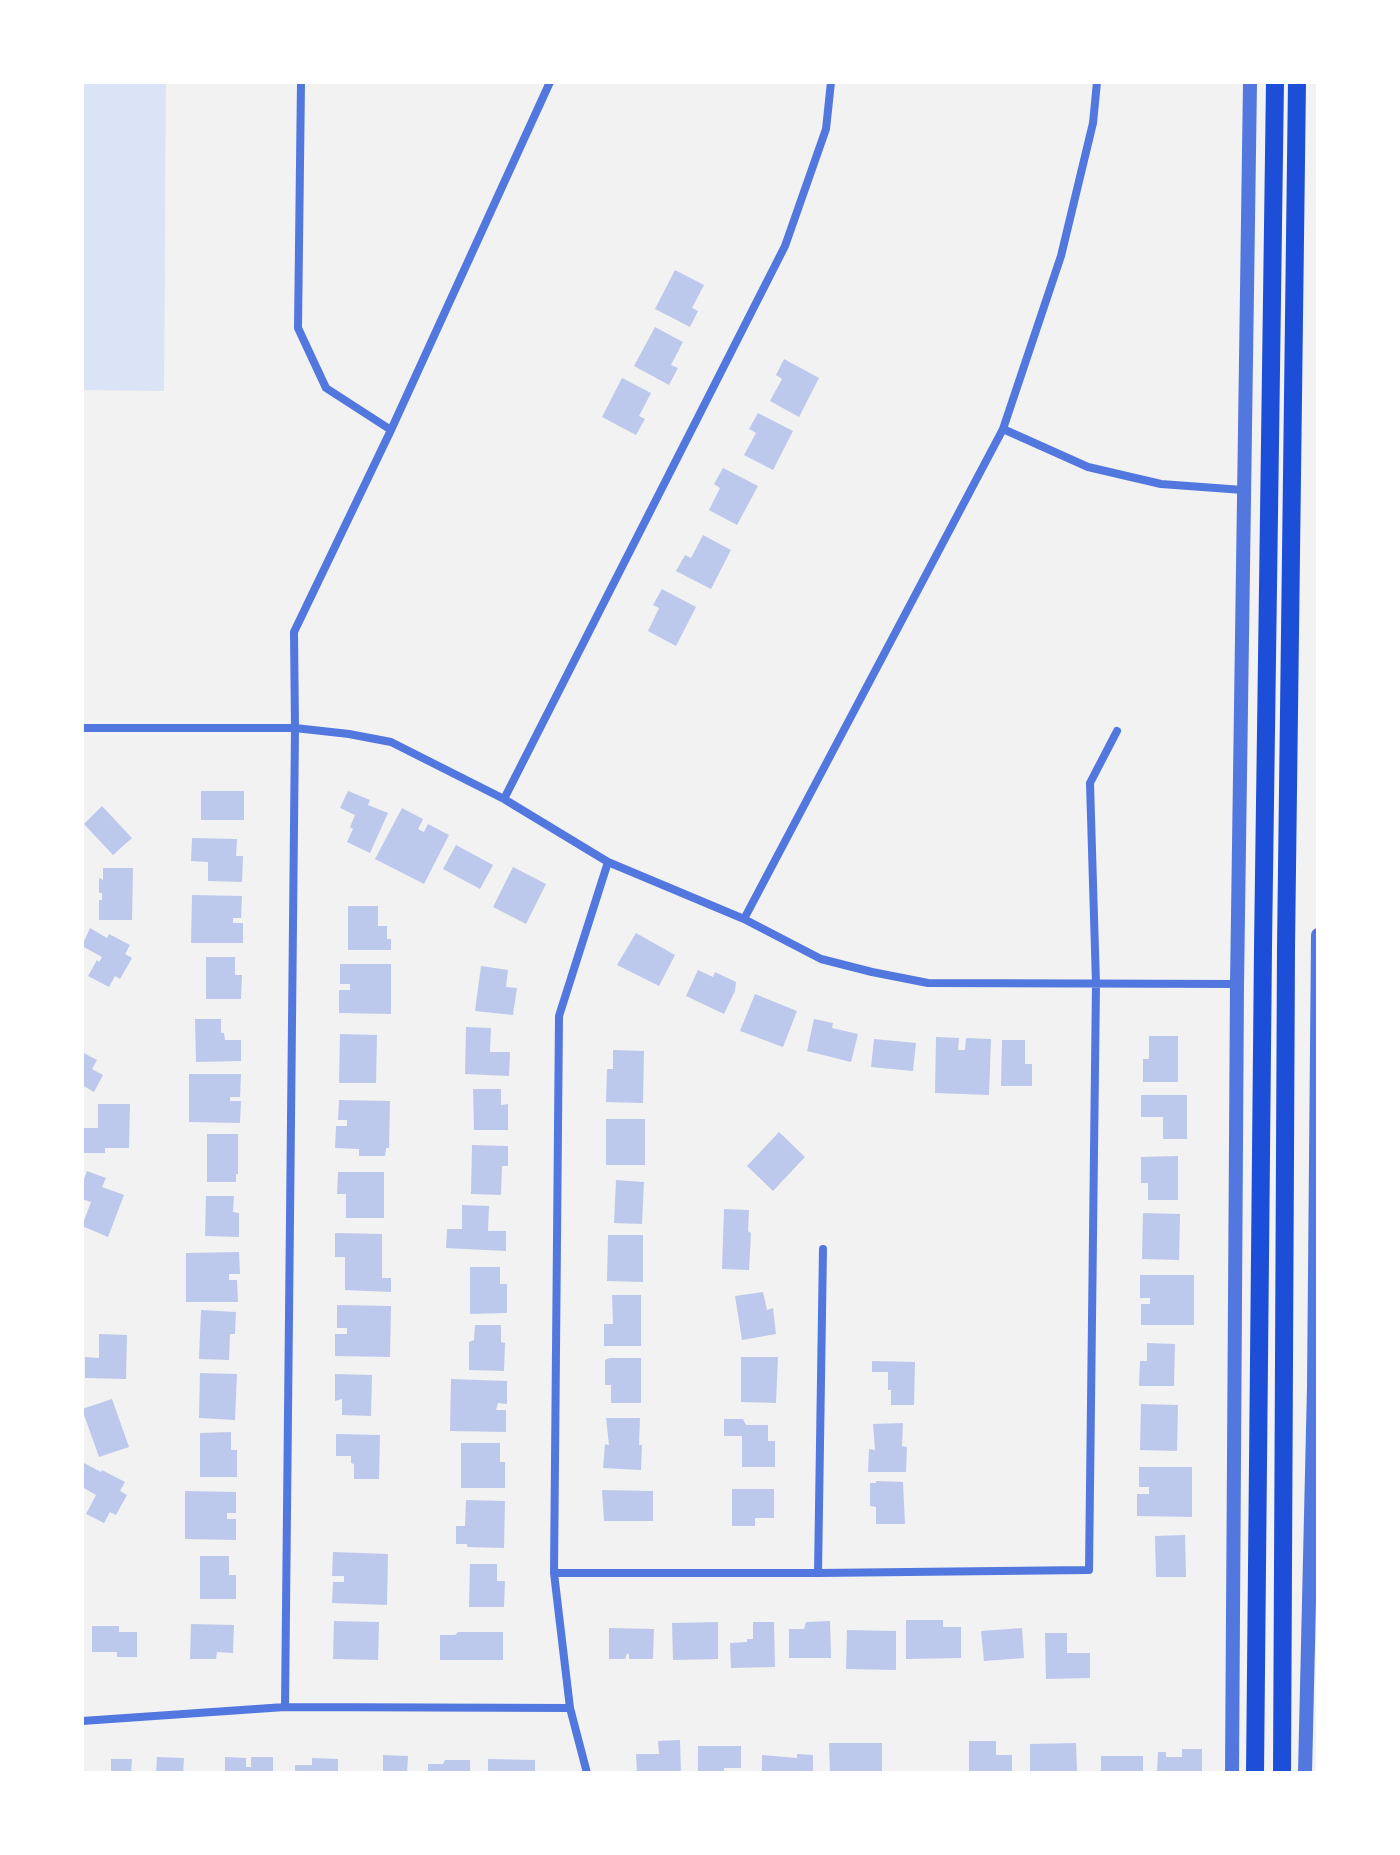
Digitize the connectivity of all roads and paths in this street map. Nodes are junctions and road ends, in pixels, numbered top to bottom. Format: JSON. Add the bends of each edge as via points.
{"nodes":[{"id":1,"x":301,"y":82,"type":"edge"},
{"id":2,"x":550,"y":82,"type":"edge"},
{"id":3,"x":831,"y":82,"type":"edge"},
{"id":4,"x":1097,"y":82,"type":"edge"},
{"id":5,"x":1250,"y":82,"type":"edge"},
{"id":6,"x":1275,"y":82,"type":"edge"},
{"id":7,"x":1297,"y":82,"type":"edge"},
{"id":8,"x":1003,"y":429,"type":"junction"},
{"id":9,"x":391,"y":430,"type":"junction"},
{"id":10,"x":1243,"y":490,"type":"junction"},
{"id":11,"x":82,"y":728,"type":"edge"},
{"id":12,"x":295,"y":728,"type":"junction"},
{"id":13,"x":1117,"y":731,"type":"dead end"},
{"id":14,"x":504,"y":799,"type":"junction"},
{"id":15,"x":608,"y":862,"type":"junction"},
{"id":16,"x":744,"y":919,"type":"junction"},
{"id":17,"x":1318,"y":935,"type":"edge"},
{"id":18,"x":1096,"y":984,"type":"junction"},
{"id":19,"x":1237,"y":984,"type":"junction"},
{"id":20,"x":823,"y":1249,"type":"dead end"},
{"id":21,"x":1316,"y":1386,"type":"edge"},
{"id":22,"x":554,"y":1573,"type":"junction"},
{"id":23,"x":818,"y":1573,"type":"junction"},
{"id":24,"x":285,"y":1707,"type":"junction"},
{"id":25,"x":570,"y":1708,"type":"junction"},
{"id":26,"x":82,"y":1721,"type":"edge"},
{"id":27,"x":587,"y":1773,"type":"edge"},
{"id":28,"x":1232,"y":1773,"type":"edge"},
{"id":29,"x":1253,"y":1773,"type":"edge"},
{"id":30,"x":1282,"y":1773,"type":"edge"},
{"id":31,"x":1305,"y":1773,"type":"edge"}],
"edges":[{"from":1,"to":9,"type":"street","via":[[298,328],[326,388]]},
{"from":2,"to":9,"type":"street"},
{"from":3,"to":14,"type":"street","via":[[826,129],[785,246]]},
{"from":4,"to":8,"type":"street","via":[[1093,123],[1061,256]]},
{"from":5,"to":10,"type":"street"},
{"from":6,"to":29,"type":"highway"},
{"from":7,"to":30,"type":"highway"},
{"from":8,"to":10,"type":"street","via":[[1088,467],[1161,484]]},
{"from":8,"to":16,"type":"street"},
{"from":9,"to":12,"type":"street","via":[[294,632]]},
{"from":10,"to":19,"type":"street"},
{"from":11,"to":12,"type":"street"},
{"from":12,"to":14,"type":"street","via":[[391,742]]},
{"from":12,"to":24,"type":"street"},
{"from":13,"to":18,"type":"street","via":[[1090,783]]},
{"from":14,"to":15,"type":"street"},
{"from":15,"to":16,"type":"street"},
{"from":15,"to":22,"type":"street","via":[[559,1016]]},
{"from":16,"to":18,"type":"street","via":[[821,959],[928,983]]},
{"from":17,"to":21,"type":"street"},
{"from":18,"to":19,"type":"street"},
{"from":18,"to":23,"type":"street","via":[[1089,1570]]},
{"from":19,"to":28,"type":"street"},
{"from":20,"to":23,"type":"street"},
{"from":21,"to":31,"type":"street"},
{"from":22,"to":23,"type":"street"},
{"from":22,"to":25,"type":"street"},
{"from":24,"to":25,"type":"street"},
{"from":24,"to":26,"type":"street"},
{"from":25,"to":27,"type":"street"}]}
